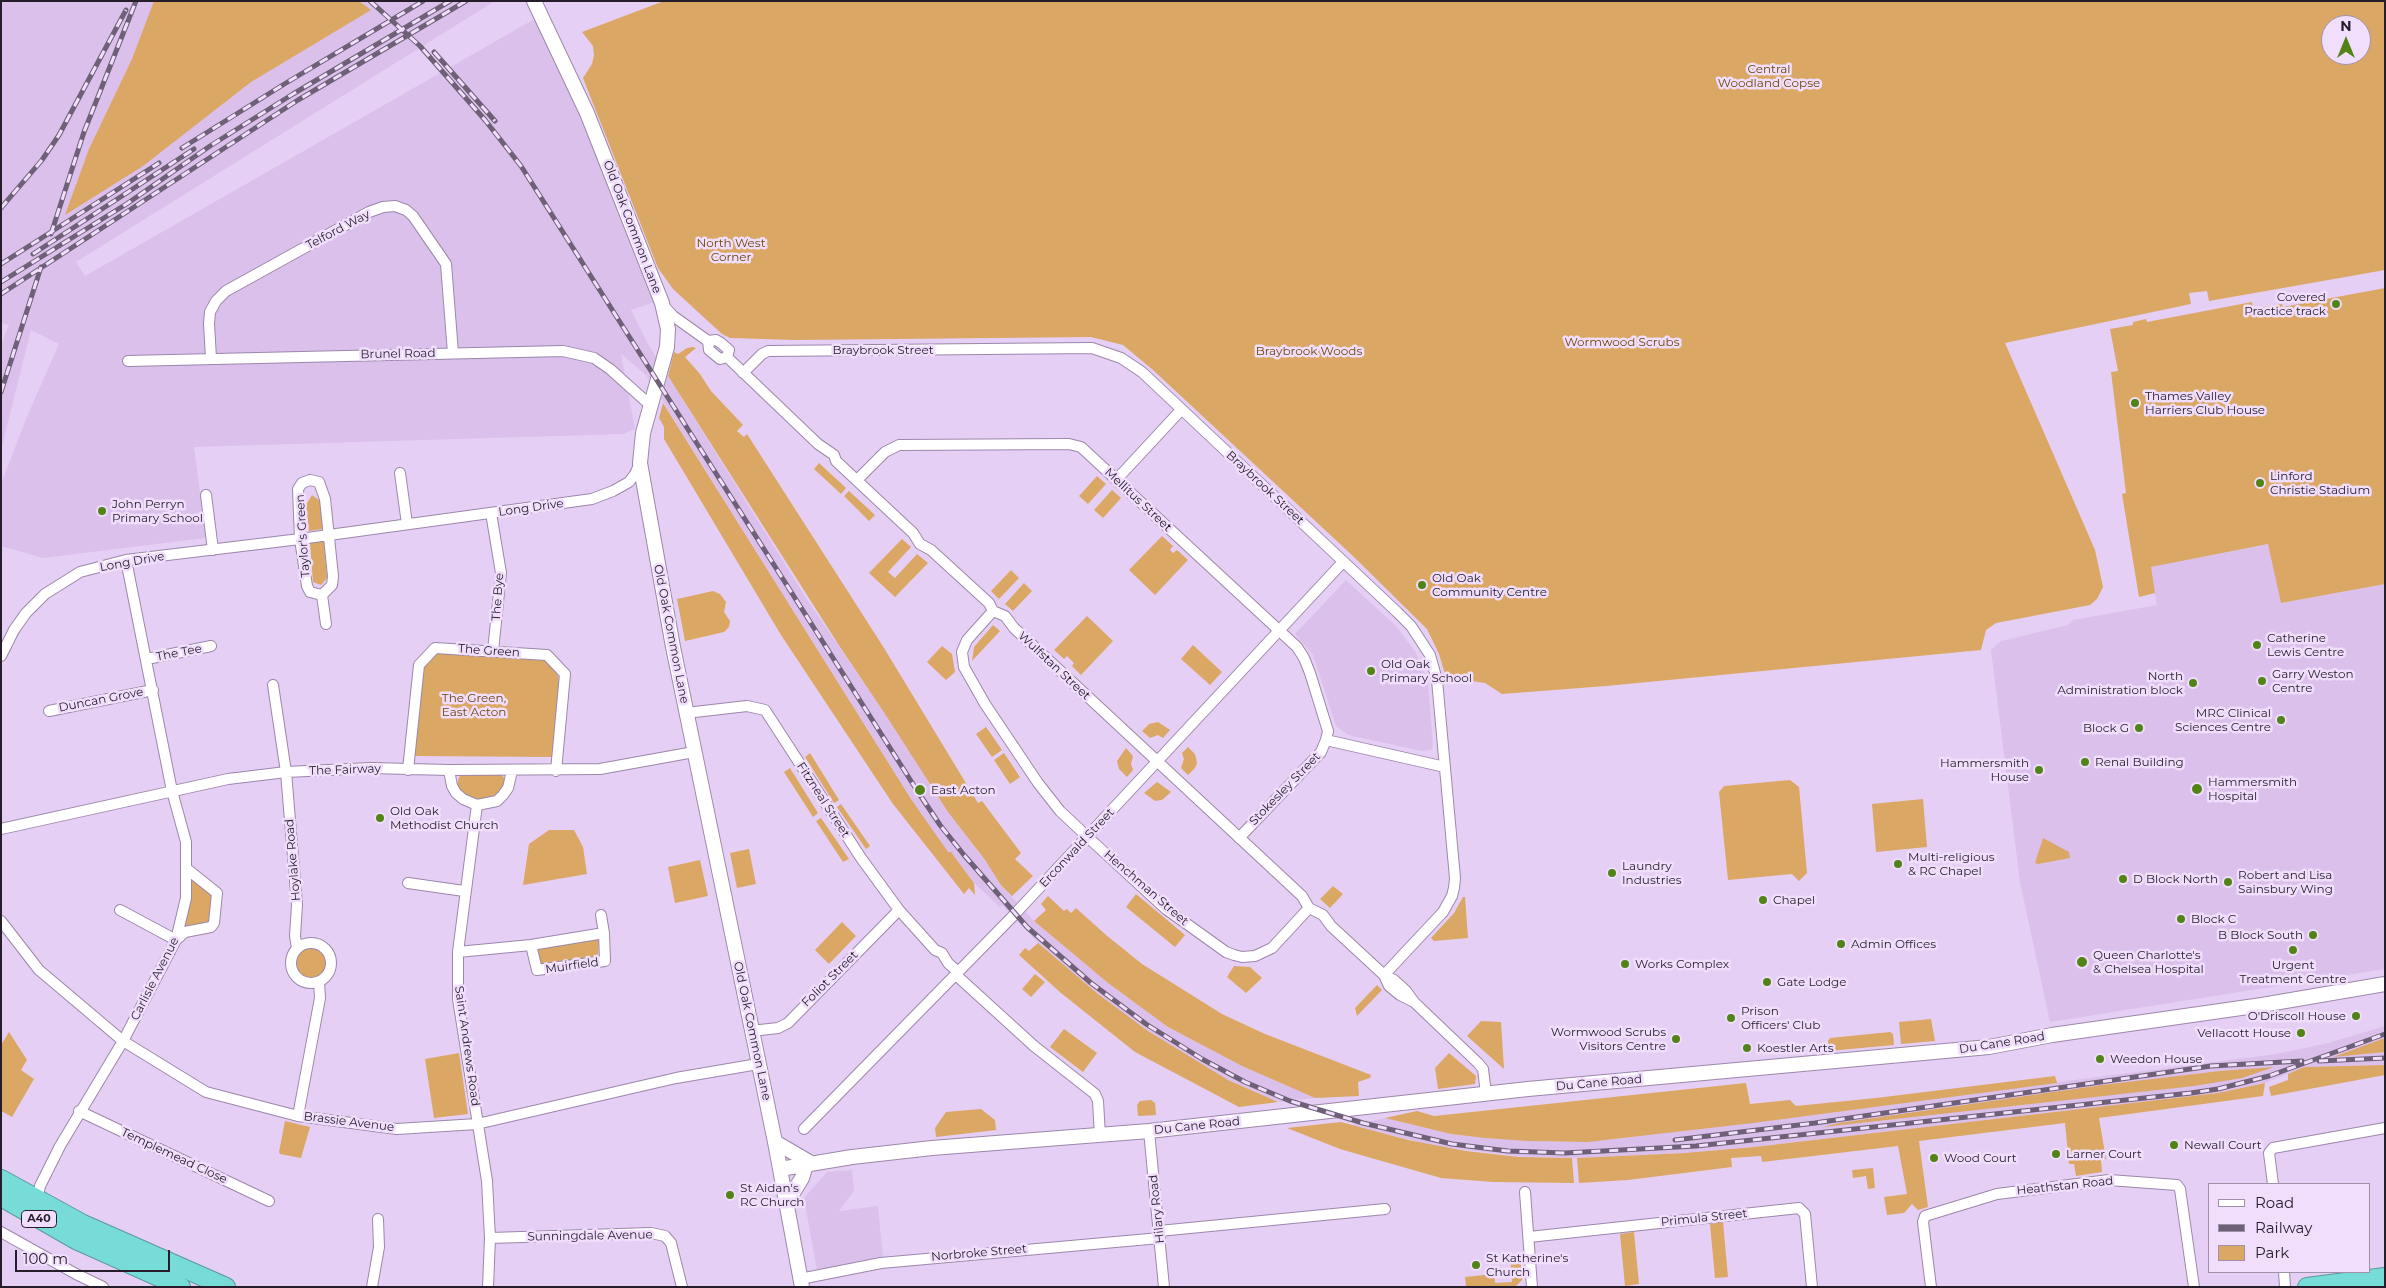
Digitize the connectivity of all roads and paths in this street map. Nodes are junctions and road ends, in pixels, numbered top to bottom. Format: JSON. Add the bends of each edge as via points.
{"nodes":[{"id":1,"x":534,"y":1,"type":"edge"},
{"id":2,"x":662,"y":304,"type":"junction"},
{"id":3,"x":453,"y":353,"type":"junction"},
{"id":4,"x":211,"y":358,"type":"junction"},
{"id":5,"x":128,"y":361,"type":"dead end"},
{"id":6,"x":742,"y":373,"type":"junction"},
{"id":7,"x":650,"y":405,"type":"junction"},
{"id":8,"x":1181,"y":410,"type":"junction"},
{"id":9,"x":640,"y":463,"type":"junction"},
{"id":10,"x":400,"y":473,"type":"dead end"},
{"id":11,"x":1117,"y":479,"type":"junction"},
{"id":12,"x":857,"y":480,"type":"junction"},
{"id":13,"x":206,"y":495,"type":"dead end"},
{"id":14,"x":492,"y":513,"type":"junction"},
{"id":15,"x":407,"y":524,"type":"junction"},
{"id":16,"x":328,"y":535,"type":"junction"},
{"id":17,"x":300,"y":539,"type":"junction"},
{"id":18,"x":212,"y":550,"type":"junction"},
{"id":19,"x":126,"y":560,"type":"junction"},
{"id":20,"x":1343,"y":562,"type":"junction"},
{"id":21,"x":322,"y":595,"type":"junction"},
{"id":22,"x":993,"y":612,"type":"junction"},
{"id":23,"x":326,"y":624,"type":"dead end"},
{"id":24,"x":1278,"y":632,"type":"junction"},
{"id":25,"x":211,"y":646,"type":"dead end"},
{"id":26,"x":493,"y":651,"type":"junction"},
{"id":27,"x":1,"y":656,"type":"edge"},
{"id":28,"x":147,"y":659,"type":"junction"},
{"id":29,"x":273,"y":685,"type":"dead end"},
{"id":30,"x":153,"y":690,"type":"junction"},
{"id":31,"x":49,"y":711,"type":"dead end"},
{"id":32,"x":686,"y":713,"type":"junction"},
{"id":33,"x":1326,"y":740,"type":"junction"},
{"id":34,"x":694,"y":752,"type":"junction"},
{"id":35,"x":1158,"y":761,"type":"junction"},
{"id":36,"x":1444,"y":767,"type":"junction"},
{"id":37,"x":408,"y":770,"type":"junction"},
{"id":38,"x":449,"y":770,"type":"junction"},
{"id":39,"x":512,"y":771,"type":"junction"},
{"id":40,"x":556,"y":771,"type":"junction"},
{"id":41,"x":286,"y":772,"type":"junction"},
{"id":42,"x":172,"y":791,"type":"junction"},
{"id":43,"x":477,"y":805,"type":"junction"},
{"id":44,"x":1,"y":829,"type":"edge"},
{"id":45,"x":1088,"y":837,"type":"junction"},
{"id":46,"x":1239,"y":838,"type":"junction"},
{"id":47,"x":187,"y":870,"type":"junction"},
{"id":48,"x":408,"y":883,"type":"dead end"},
{"id":49,"x":464,"y":891,"type":"junction"},
{"id":50,"x":1309,"y":908,"type":"junction"},
{"id":51,"x":120,"y":910,"type":"dead end"},
{"id":52,"x":899,"y":910,"type":"junction"},
{"id":53,"x":601,"y":915,"type":"dead end"},
{"id":54,"x":1,"y":921,"type":"edge"},
{"id":55,"x":604,"y":933,"type":"junction"},
{"id":56,"x":176,"y":940,"type":"junction"},
{"id":57,"x":531,"y":945,"type":"junction"},
{"id":58,"x":297,"y":948,"type":"junction"},
{"id":59,"x":458,"y":952,"type":"junction"},
{"id":60,"x":957,"y":974,"type":"junction"},
{"id":61,"x":1384,"y":975,"type":"junction"},
{"id":62,"x":319,"y":982,"type":"junction"},
{"id":63,"x":2385,"y":984,"type":"edge"},
{"id":64,"x":752,"y":1031,"type":"junction"},
{"id":65,"x":123,"y":1041,"type":"junction"},
{"id":66,"x":758,"y":1064,"type":"junction"},
{"id":67,"x":1486,"y":1094,"type":"junction"},
{"id":68,"x":80,"y":1112,"type":"junction"},
{"id":69,"x":298,"y":1116,"type":"junction"},
{"id":70,"x":477,"y":1124,"type":"junction"},
{"id":71,"x":2385,"y":1128,"type":"edge"},
{"id":72,"x":804,"y":1129,"type":"dead end"},
{"id":73,"x":1149,"y":1132,"type":"junction"},
{"id":74,"x":1100,"y":1136,"type":"junction"},
{"id":75,"x":775,"y":1142,"type":"junction"},
{"id":76,"x":808,"y":1164,"type":"junction"},
{"id":77,"x":780,"y":1169,"type":"junction"},
{"id":78,"x":1,"y":1178,"type":"edge"},
{"id":79,"x":2273,"y":1183,"type":"edge"},
{"id":80,"x":1525,"y":1192,"type":"dead end"},
{"id":81,"x":1,"y":1197,"type":"edge"},
{"id":82,"x":37,"y":1200,"type":"junction"},
{"id":83,"x":268,"y":1201,"type":"dead end"},
{"id":84,"x":786,"y":1204,"type":"junction"},
{"id":85,"x":1385,"y":1209,"type":"dead end"},
{"id":86,"x":378,"y":1219,"type":"dead end"},
{"id":87,"x":1,"y":1232,"type":"edge"},
{"id":88,"x":1159,"y":1234,"type":"junction"},
{"id":89,"x":1528,"y":1237,"type":"junction"},
{"id":90,"x":490,"y":1238,"type":"junction"},
{"id":91,"x":2284,"y":1273,"type":"edge"},
{"id":92,"x":2385,"y":1277,"type":"edge"},
{"id":93,"x":801,"y":1283,"type":"edge"},
{"id":94,"x":103,"y":1287,"type":"edge"},
{"id":95,"x":181,"y":1287,"type":"edge"},
{"id":96,"x":226,"y":1287,"type":"edge"},
{"id":97,"x":372,"y":1287,"type":"edge"},
{"id":98,"x":488,"y":1287,"type":"edge"},
{"id":99,"x":682,"y":1287,"type":"edge"},
{"id":100,"x":1164,"y":1287,"type":"edge"},
{"id":101,"x":1532,"y":1287,"type":"edge"},
{"id":102,"x":1812,"y":1287,"type":"edge"},
{"id":103,"x":1931,"y":1287,"type":"edge"},
{"id":104,"x":2194,"y":1287,"type":"edge"},
{"id":105,"x":2285,"y":1287,"type":"edge"},
{"id":106,"x":2307,"y":1287,"type":"edge"}],
"edges":[{"from":1,"to":2,"type":"street","name":"Old Oak Common Lane","via":[[587,113]]},
{"from":2,"to":6,"type":"street","name":"Wulfstan Street","via":[[708,341],[709,350],[720,359],[727,357]]},
{"from":2,"to":7,"type":"street","name":"Old Oak Common Lane","via":[[668,338]]},
{"from":3,"to":4,"type":"street","name":"Brunel Road"},
{"from":3,"to":4,"type":"street","name":"Telford Way","via":[[446,264],[413,216],[395,206],[369,212],[226,291],[210,312]]},
{"from":3,"to":7,"type":"street","name":"Brunel Road","via":[[579,353],[610,369]]},
{"from":4,"to":5,"type":"street","name":"Brunel Road"},
{"from":6,"to":8,"type":"street","name":"Braybrook Street","via":[[768,351],[1092,348],[1112,353],[1132,364]]},
{"from":6,"to":12,"type":"street","name":"Wulfstan Street","via":[[834,455],[836,461]]},
{"from":7,"to":9,"type":"street","name":"Old Oak Common Lane"},
{"from":8,"to":11,"type":"street"},
{"from":8,"to":20,"type":"street","name":"Braybrook Street"},
{"from":9,"to":14,"type":"street","name":"Long Drive","via":[[629,482],[592,499]]},
{"from":9,"to":32,"type":"street","name":"Old Oak Common Lane"},
{"from":10,"to":15,"type":"street"},
{"from":11,"to":12,"type":"street","name":"Mellitus Street","via":[[1076,445],[993,444],[899,445],[885,452]]},
{"from":11,"to":24,"type":"street","name":"Mellitus Street"},
{"from":12,"to":22,"type":"street","name":"Wulfstan Street","via":[[913,533],[920,544],[931,550],[989,603]]},
{"from":13,"to":18,"type":"street"},
{"from":14,"to":15,"type":"street","name":"Long Drive"},
{"from":14,"to":26,"type":"street","name":"The Bye","via":[[501,573]]},
{"from":15,"to":16,"type":"street","name":"Long Drive"},
{"from":16,"to":17,"type":"street","name":"Long Drive"},
{"from":16,"to":17,"type":"street","name":"Taylor's Green","via":[[323,488],[319,482],[310,480],[298,489]]},
{"from":16,"to":21,"type":"street","name":"Taylor's Green","via":[[333,576],[332,585]]},
{"from":17,"to":18,"type":"street","name":"Long Drive"},
{"from":17,"to":21,"type":"street","name":"Taylor's Green","via":[[306,586],[310,592]]},
{"from":18,"to":19,"type":"street","name":"Long Drive"},
{"from":19,"to":27,"type":"street","name":"Long Drive","via":[[80,572],[45,594],[22,618]]},
{"from":19,"to":28,"type":"street","name":"Carlisle Avenue"},
{"from":20,"to":24,"type":"street","name":"Erconwald Street"},
{"from":20,"to":36,"type":"street","name":"Braybrook Street","via":[[1411,626],[1430,655],[1438,680]]},
{"from":21,"to":23,"type":"street"},
{"from":22,"to":35,"type":"street","name":"Wulfstan Street","via":[[1005,616],[1014,628]]},
{"from":22,"to":45,"type":"street","name":"Henchman Street","via":[[967,640],[962,652],[964,667],[1038,783],[1060,811]]},
{"from":24,"to":33,"type":"street","name":"Mellitus Street","via":[[1297,647],[1304,658],[1328,731]]},
{"from":24,"to":35,"type":"street","name":"Erconwald Street"},
{"from":25,"to":28,"type":"street","name":"The Tee"},
{"from":26,"to":37,"type":"street","name":"The Green","via":[[435,648],[419,664]]},
{"from":26,"to":40,"type":"street","name":"The Green","via":[[547,655],[566,674]]},
{"from":28,"to":30,"type":"street","name":"Carlisle Avenue"},
{"from":29,"to":41,"type":"street","name":"Hoylake Road"},
{"from":30,"to":31,"type":"street","name":"Duncan Grove"},
{"from":30,"to":42,"type":"street","name":"Carlisle Avenue"},
{"from":32,"to":34,"type":"street","name":"Old Oak Common Lane"},
{"from":32,"to":52,"type":"street","name":"Fitzneal Street","via":[[746,706],[765,710],[861,858]]},
{"from":33,"to":36,"type":"street","name":"Stokesley Street"},
{"from":33,"to":46,"type":"street","name":"Stokesley Street","via":[[1321,752]]},
{"from":34,"to":40,"type":"street","name":"The Fairway","via":[[600,769]]},
{"from":34,"to":64,"type":"street","name":"Old Oak Common Lane"},
{"from":35,"to":45,"type":"street","name":"Erconwald Street"},
{"from":35,"to":46,"type":"street","name":"Wulfstan Street"},
{"from":36,"to":61,"type":"street","name":"Braybrook Street","via":[[1455,878],[1452,896],[1443,912]]},
{"from":37,"to":38,"type":"street","name":"The Fairway"},
{"from":37,"to":41,"type":"street","name":"The Fairway","via":[[372,768]]},
{"from":38,"to":39,"type":"street","name":"The Fairway"},
{"from":38,"to":43,"type":"street","via":[[456,793],[463,800]]},
{"from":39,"to":40,"type":"street","name":"The Fairway"},
{"from":39,"to":43,"type":"street","via":[[503,796]]},
{"from":41,"to":42,"type":"street","name":"The Fairway","via":[[228,779]]},
{"from":41,"to":58,"type":"street","name":"Hoylake Road","via":[[297,905]]},
{"from":42,"to":44,"type":"street","name":"The Fairway"},
{"from":42,"to":47,"type":"street","name":"Carlisle Avenue","via":[[186,842]]},
{"from":43,"to":49,"type":"street","name":"Saint Andrews Road"},
{"from":45,"to":50,"type":"street","name":"Henchman Street","via":[[1166,909],[1234,955],[1255,956],[1272,948]]},
{"from":45,"to":60,"type":"street","name":"Erconwald Street"},
{"from":46,"to":50,"type":"street","name":"Wulfstan Street","via":[[1302,896]]},
{"from":47,"to":56,"type":"street","name":"Carlisle Avenue","via":[[186,898]]},
{"from":47,"to":56,"type":"street","via":[[216,890],[214,923],[208,928],[185,932]]},
{"from":48,"to":49,"type":"street"},
{"from":49,"to":59,"type":"street","name":"Saint Andrews Road"},
{"from":50,"to":61,"type":"street","name":"Wulfstan Street","via":[[1323,915]]},
{"from":51,"to":56,"type":"street"},
{"from":52,"to":60,"type":"street","name":"Fitzneal Street","via":[[935,950],[942,952]]},
{"from":52,"to":64,"type":"street","name":"Foliot Street","via":[[788,1022],[778,1028]]},
{"from":53,"to":55,"type":"street","name":"Muirfield"},
{"from":54,"to":65,"type":"street","name":"Brassie Avenue","via":[[39,970]]},
{"from":55,"to":57,"type":"street"},
{"from":55,"to":57,"type":"street","name":"Muirfield","via":[[605,962],[537,970]]},
{"from":56,"to":65,"type":"street","name":"Carlisle Avenue"},
{"from":57,"to":59,"type":"street"},
{"from":58,"to":62,"type":"street","name":"Hoylake Road","via":[[290,965],[296,977],[307,983]]},
{"from":58,"to":62,"type":"street","via":[[310,943],[328,952],[329,972]]},
{"from":59,"to":70,"type":"street","name":"Saint Andrews Road","via":[[458,999]]},
{"from":60,"to":72,"type":"street","name":"Erconwald Street"},
{"from":60,"to":74,"type":"street","via":[[1034,1046],[1095,1094]]},
{"from":61,"to":67,"type":"street","name":"Wulfstan Street","via":[[1389,986],[1414,1002],[1478,1063],[1483,1069]]},
{"from":62,"to":69,"type":"street","via":[[320,998]]},
{"from":63,"to":67,"type":"street","name":"Du Cane Road","via":[[1990,1047]]},
{"from":64,"to":66,"type":"street","name":"Old Oak Common Lane"},
{"from":65,"to":68,"type":"street","name":"Carlisle Avenue"},
{"from":65,"to":69,"type":"street","name":"Brassie Avenue","via":[[206,1092]]},
{"from":66,"to":70,"type":"street","name":"Brassie Avenue","via":[[676,1078]]},
{"from":66,"to":75,"type":"street","name":"Old Oak Common Lane"},
{"from":67,"to":73,"type":"street","name":"Du Cane Road"},
{"from":68,"to":82,"type":"street","name":"Carlisle Avenue","via":[[40,1186]]},
{"from":68,"to":83,"type":"street","name":"Templemead Close"},
{"from":69,"to":70,"type":"street","name":"Brassie Avenue","via":[[397,1129]]},
{"from":70,"to":90,"type":"street","name":"Saint Andrews Road","via":[[487,1181]]},
{"from":71,"to":79,"type":"street","via":[[2272,1148]]},
{"from":73,"to":74,"type":"street","name":"Du Cane Road"},
{"from":73,"to":88,"type":"street","name":"Hilary Road"},
{"from":74,"to":76,"type":"street","name":"Du Cane Road","via":[[932,1148]]},
{"from":75,"to":76,"type":"street"},
{"from":75,"to":77,"type":"street","name":"Old Oak Common Lane"},
{"from":76,"to":77,"type":"street","name":"Du Cane Road"},
{"from":76,"to":84,"type":"street"},
{"from":77,"to":84,"type":"street","name":"Old Oak Common Lane"},
{"from":78,"to":82,"type":"highway","number":"A40"},
{"from":80,"to":89,"type":"street"},
{"from":81,"to":95,"type":"highway","number":"A40","via":[[76,1240]]},
{"from":82,"to":96,"type":"highway","number":"A40","via":[[83,1224]]},
{"from":84,"to":93,"type":"street","name":"Old Oak Common Lane"},
{"from":85,"to":88,"type":"street","name":"Norbroke Street"},
{"from":86,"to":97,"type":"street","via":[[379,1247]]},
{"from":87,"to":94,"type":"street"},
{"from":88,"to":93,"type":"street","name":"Norbroke Street","via":[[881,1263]]},
{"from":88,"to":100,"type":"street","name":"Hilary Road"},
{"from":89,"to":101,"type":"street"},
{"from":89,"to":102,"type":"street","name":"Primula Street","via":[[1799,1208],[1805,1214]]},
{"from":90,"to":98,"type":"street","name":"Saint Andrews Road"},
{"from":90,"to":99,"type":"street","name":"Sunningdale Avenue","via":[[651,1233],[665,1236],[671,1243]]},
{"from":91,"to":105,"type":"street"},
{"from":92,"to":106,"type":"highway"},
{"from":103,"to":104,"type":"street","name":"Heathstan Road","via":[[1925,1216],[1997,1194],[2109,1180],[2178,1185]]}]}
